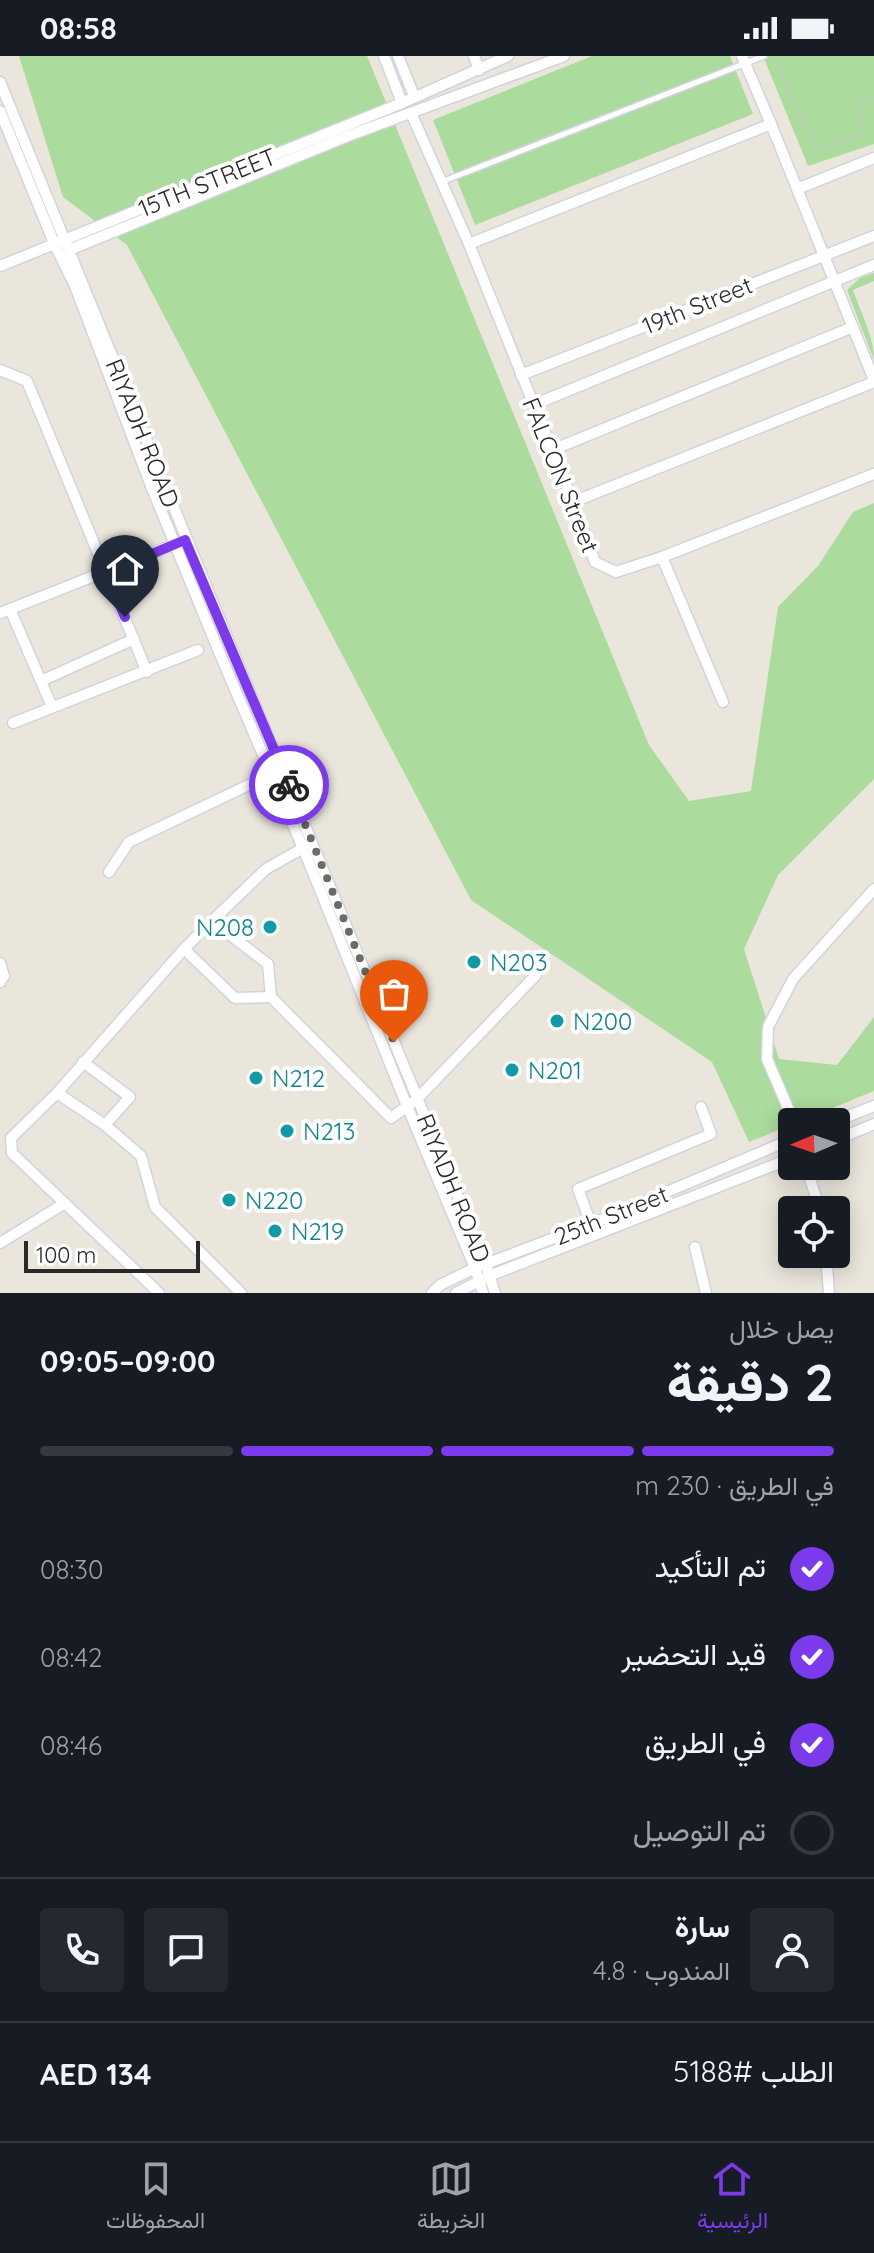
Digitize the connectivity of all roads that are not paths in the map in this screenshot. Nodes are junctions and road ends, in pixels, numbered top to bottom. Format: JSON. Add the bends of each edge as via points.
{"nodes":[{"id":1,"x":384,"y":56,"type":"edge"},
{"id":2,"x":398,"y":56,"type":"edge"},
{"id":3,"x":474,"y":56,"type":"edge"},
{"id":4,"x":508,"y":56,"type":"edge"},
{"id":5,"x":564,"y":56,"type":"edge"},
{"id":6,"x":764,"y":56,"type":"edge"},
{"id":7,"x":743,"y":60,"type":"edge"},
{"id":8,"x":479,"y":70,"type":"junction"},
{"id":9,"x":0,"y":82,"type":"edge"},
{"id":10,"x":414,"y":96,"type":"junction"},
{"id":11,"x":402,"y":103,"type":"junction"},
{"id":12,"x":0,"y":111,"type":"edge"},
{"id":13,"x":411,"y":113,"type":"junction"},
{"id":14,"x":771,"y":124,"type":"junction"},
{"id":15,"x":874,"y":158,"type":"edge"},
{"id":16,"x":440,"y":183,"type":"junction"},
{"id":17,"x":797,"y":189,"type":"junction"},
{"id":18,"x":874,"y":236,"type":"edge"},
{"id":19,"x":62,"y":244,"type":"junction"},
{"id":20,"x":469,"y":244,"type":"junction"},
{"id":21,"x":824,"y":255,"type":"junction"},
{"id":22,"x":874,"y":265,"type":"edge"},
{"id":23,"x":0,"y":266,"type":"edge"},
{"id":24,"x":834,"y":281,"type":"junction"},
{"id":25,"x":853,"y":327,"type":"junction"},
{"id":26,"x":0,"y":370,"type":"edge"},
{"id":27,"x":521,"y":375,"type":"junction"},
{"id":28,"x":874,"y":381,"type":"edge"},
{"id":29,"x":533,"y":405,"type":"junction"},
{"id":30,"x":552,"y":450,"type":"junction"},
{"id":31,"x":874,"y":474,"type":"edge"},
{"id":32,"x":573,"y":502,"type":"junction"},
{"id":33,"x":181,"y":542,"type":"junction"},
{"id":34,"x":662,"y":557,"type":"junction"},
{"id":35,"x":106,"y":573,"type":"junction"},
{"id":36,"x":5,"y":611,"type":"edge"},
{"id":37,"x":134,"y":639,"type":"junction"},
{"id":38,"x":198,"y":650,"type":"dead end"},
{"id":39,"x":147,"y":672,"type":"junction"},
{"id":40,"x":41,"y":681,"type":"junction"},
{"id":41,"x":723,"y":702,"type":"dead end"},
{"id":42,"x":52,"y":707,"type":"junction"},
{"id":43,"x":13,"y":723,"type":"dead end"},
{"id":44,"x":283,"y":769,"type":"junction"},
{"id":45,"x":270,"y":775,"type":"junction"},
{"id":46,"x":307,"y":846,"type":"junction"},
{"id":47,"x":109,"y":872,"type":"dead end"},
{"id":48,"x":874,"y":889,"type":"edge"},
{"id":49,"x":212,"y":921,"type":"junction"},
{"id":50,"x":184,"y":949,"type":"junction"},
{"id":51,"x":0,"y":963,"type":"edge"},
{"id":52,"x":536,"y":975,"type":"dead end"},
{"id":53,"x":0,"y":982,"type":"edge"},
{"id":54,"x":271,"y":997,"type":"junction"},
{"id":55,"x":83,"y":1062,"type":"junction"},
{"id":56,"x":57,"y":1093,"type":"junction"},
{"id":57,"x":417,"y":1099,"type":"junction"},
{"id":58,"x":407,"y":1106,"type":"junction"},
{"id":59,"x":874,"y":1106,"type":"edge"},
{"id":60,"x":701,"y":1107,"type":"dead end"},
{"id":61,"x":788,"y":1108,"type":"edge"},
{"id":62,"x":850,"y":1116,"type":"edge"},
{"id":63,"x":874,"y":1124,"type":"edge"},
{"id":64,"x":105,"y":1125,"type":"junction"},
{"id":65,"x":850,"y":1134,"type":"edge"},
{"id":66,"x":778,"y":1145,"type":"edge"},
{"id":67,"x":778,"y":1163,"type":"edge"},
{"id":68,"x":65,"y":1203,"type":"junction"},
{"id":69,"x":591,"y":1224,"type":"junction"},
{"id":70,"x":0,"y":1243,"type":"edge"},
{"id":71,"x":695,"y":1247,"type":"dead end"},
{"id":72,"x":827,"y":1268,"type":"edge"},
{"id":73,"x":483,"y":1273,"type":"junction"},
{"id":74,"x":159,"y":1293,"type":"edge"},
{"id":75,"x":241,"y":1293,"type":"edge"},
{"id":76,"x":432,"y":1293,"type":"edge"},
{"id":77,"x":456,"y":1293,"type":"edge"},
{"id":78,"x":483,"y":1293,"type":"edge"},
{"id":79,"x":495,"y":1293,"type":"edge"},
{"id":80,"x":706,"y":1293,"type":"edge"},
{"id":81,"x":829,"y":1293,"type":"edge"}],
"edges":[{"from":1,"to":11,"type":"street"},
{"from":2,"to":10,"type":"street"},
{"from":3,"to":8,"type":"street"},
{"from":4,"to":8,"type":"street","name":"15TH STREET"},
{"from":5,"to":13,"type":"street"},
{"from":6,"to":7,"type":"lane"},
{"from":7,"to":14,"type":"street"},
{"from":7,"to":16,"type":"lane"},
{"from":8,"to":10,"type":"street","name":"15TH STREET"},
{"from":9,"to":19,"type":"street"},
{"from":10,"to":11,"type":"street","name":"15TH STREET"},
{"from":11,"to":19,"type":"street","name":"15TH STREET"},
{"from":12,"to":19,"type":"street"},
{"from":13,"to":16,"type":"street","name":"FALCON Street"},
{"from":13,"to":19,"type":"street"},
{"from":14,"to":17,"type":"street"},
{"from":14,"to":20,"type":"street"},
{"from":15,"to":17,"type":"street"},
{"from":16,"to":20,"type":"street","name":"FALCON Street"},
{"from":17,"to":21,"type":"street"},
{"from":18,"to":21,"type":"street","name":"19th Street"},
{"from":19,"to":23,"type":"street","name":"15TH STREET"},
{"from":19,"to":33,"type":"street","name":"RIYADH ROAD"},
{"from":19,"to":33,"type":"street","name":"RIYADH ROAD","via":[[151,486]]},
{"from":20,"to":27,"type":"street","name":"FALCON Street"},
{"from":21,"to":24,"type":"street"},
{"from":21,"to":27,"type":"street","name":"19th Street"},
{"from":22,"to":24,"type":"street","name":"19th Street"},
{"from":24,"to":25,"type":"street"},
{"from":24,"to":29,"type":"street","name":"19th Street"},
{"from":25,"to":28,"type":"street"},
{"from":25,"to":30,"type":"street"},
{"from":26,"to":35,"type":"street","via":[[27,381]]},
{"from":27,"to":29,"type":"street","name":"FALCON Street"},
{"from":28,"to":32,"type":"street"},
{"from":29,"to":30,"type":"street","name":"FALCON Street"},
{"from":30,"to":32,"type":"street","name":"FALCON Street"},
{"from":31,"to":34,"type":"street","name":"FALCON Street"},
{"from":32,"to":34,"type":"street","name":"FALCON Street","via":[[595,562],[616,572]]},
{"from":33,"to":35,"type":"street"},
{"from":33,"to":44,"type":"street","name":"RIYADH ROAD"},
{"from":33,"to":45,"type":"street","name":"RIYADH ROAD"},
{"from":34,"to":41,"type":"street"},
{"from":35,"to":36,"type":"street"},
{"from":35,"to":37,"type":"street"},
{"from":36,"to":40,"type":"street"},
{"from":37,"to":39,"type":"street"},
{"from":37,"to":40,"type":"street"},
{"from":38,"to":39,"type":"street"},
{"from":39,"to":42,"type":"street"},
{"from":40,"to":42,"type":"street"},
{"from":42,"to":43,"type":"street"},
{"from":44,"to":45,"type":"street"},
{"from":44,"to":46,"type":"street","name":"RIYADH ROAD"},
{"from":45,"to":46,"type":"street","name":"RIYADH ROAD"},
{"from":45,"to":47,"type":"street","via":[[129,842]]},
{"from":46,"to":49,"type":"street","via":[[266,869]]},
{"from":46,"to":57,"type":"street","name":"RIYADH ROAD"},
{"from":46,"to":58,"type":"street","name":"RIYADH ROAD"},
{"from":48,"to":61,"type":"street","via":[[793,979],[768,1027],[767,1059]]},
{"from":49,"to":50,"type":"street"},
{"from":49,"to":54,"type":"street","via":[[268,964]]},
{"from":50,"to":54,"type":"street","via":[[235,998]]},
{"from":50,"to":55,"type":"street"},
{"from":51,"to":53,"type":"street"},
{"from":52,"to":57,"type":"street"},
{"from":54,"to":58,"type":"street","via":[[391,1118]]},
{"from":55,"to":56,"type":"street"},
{"from":55,"to":64,"type":"street","via":[[130,1097]]},
{"from":56,"to":64,"type":"street"},
{"from":56,"to":68,"type":"street","via":[[11,1138],[12,1153]]},
{"from":57,"to":58,"type":"street"},
{"from":57,"to":73,"type":"street","name":"RIYADH ROAD"},
{"from":58,"to":73,"type":"street","name":"RIYADH ROAD"},
{"from":59,"to":62,"type":"street"},
{"from":60,"to":69,"type":"street","via":[[711,1134],[578,1189]]},
{"from":63,"to":65,"type":"street"},
{"from":64,"to":75,"type":"street","via":[[141,1156],[155,1207]]},
{"from":66,"to":69,"type":"street","name":"25th Street"},
{"from":67,"to":73,"type":"street","name":"25th Street"},
{"from":68,"to":70,"type":"street"},
{"from":68,"to":74,"type":"street"},
{"from":69,"to":73,"type":"street","name":"25th Street"},
{"from":71,"to":80,"type":"street"},
{"from":72,"to":81,"type":"street"},
{"from":73,"to":76,"type":"street","name":"25th Street","via":[[440,1285]]},
{"from":73,"to":77,"type":"street","name":"25th Street"},
{"from":73,"to":78,"type":"street"},
{"from":73,"to":79,"type":"street","name":"RIYADH ROAD"}]}
